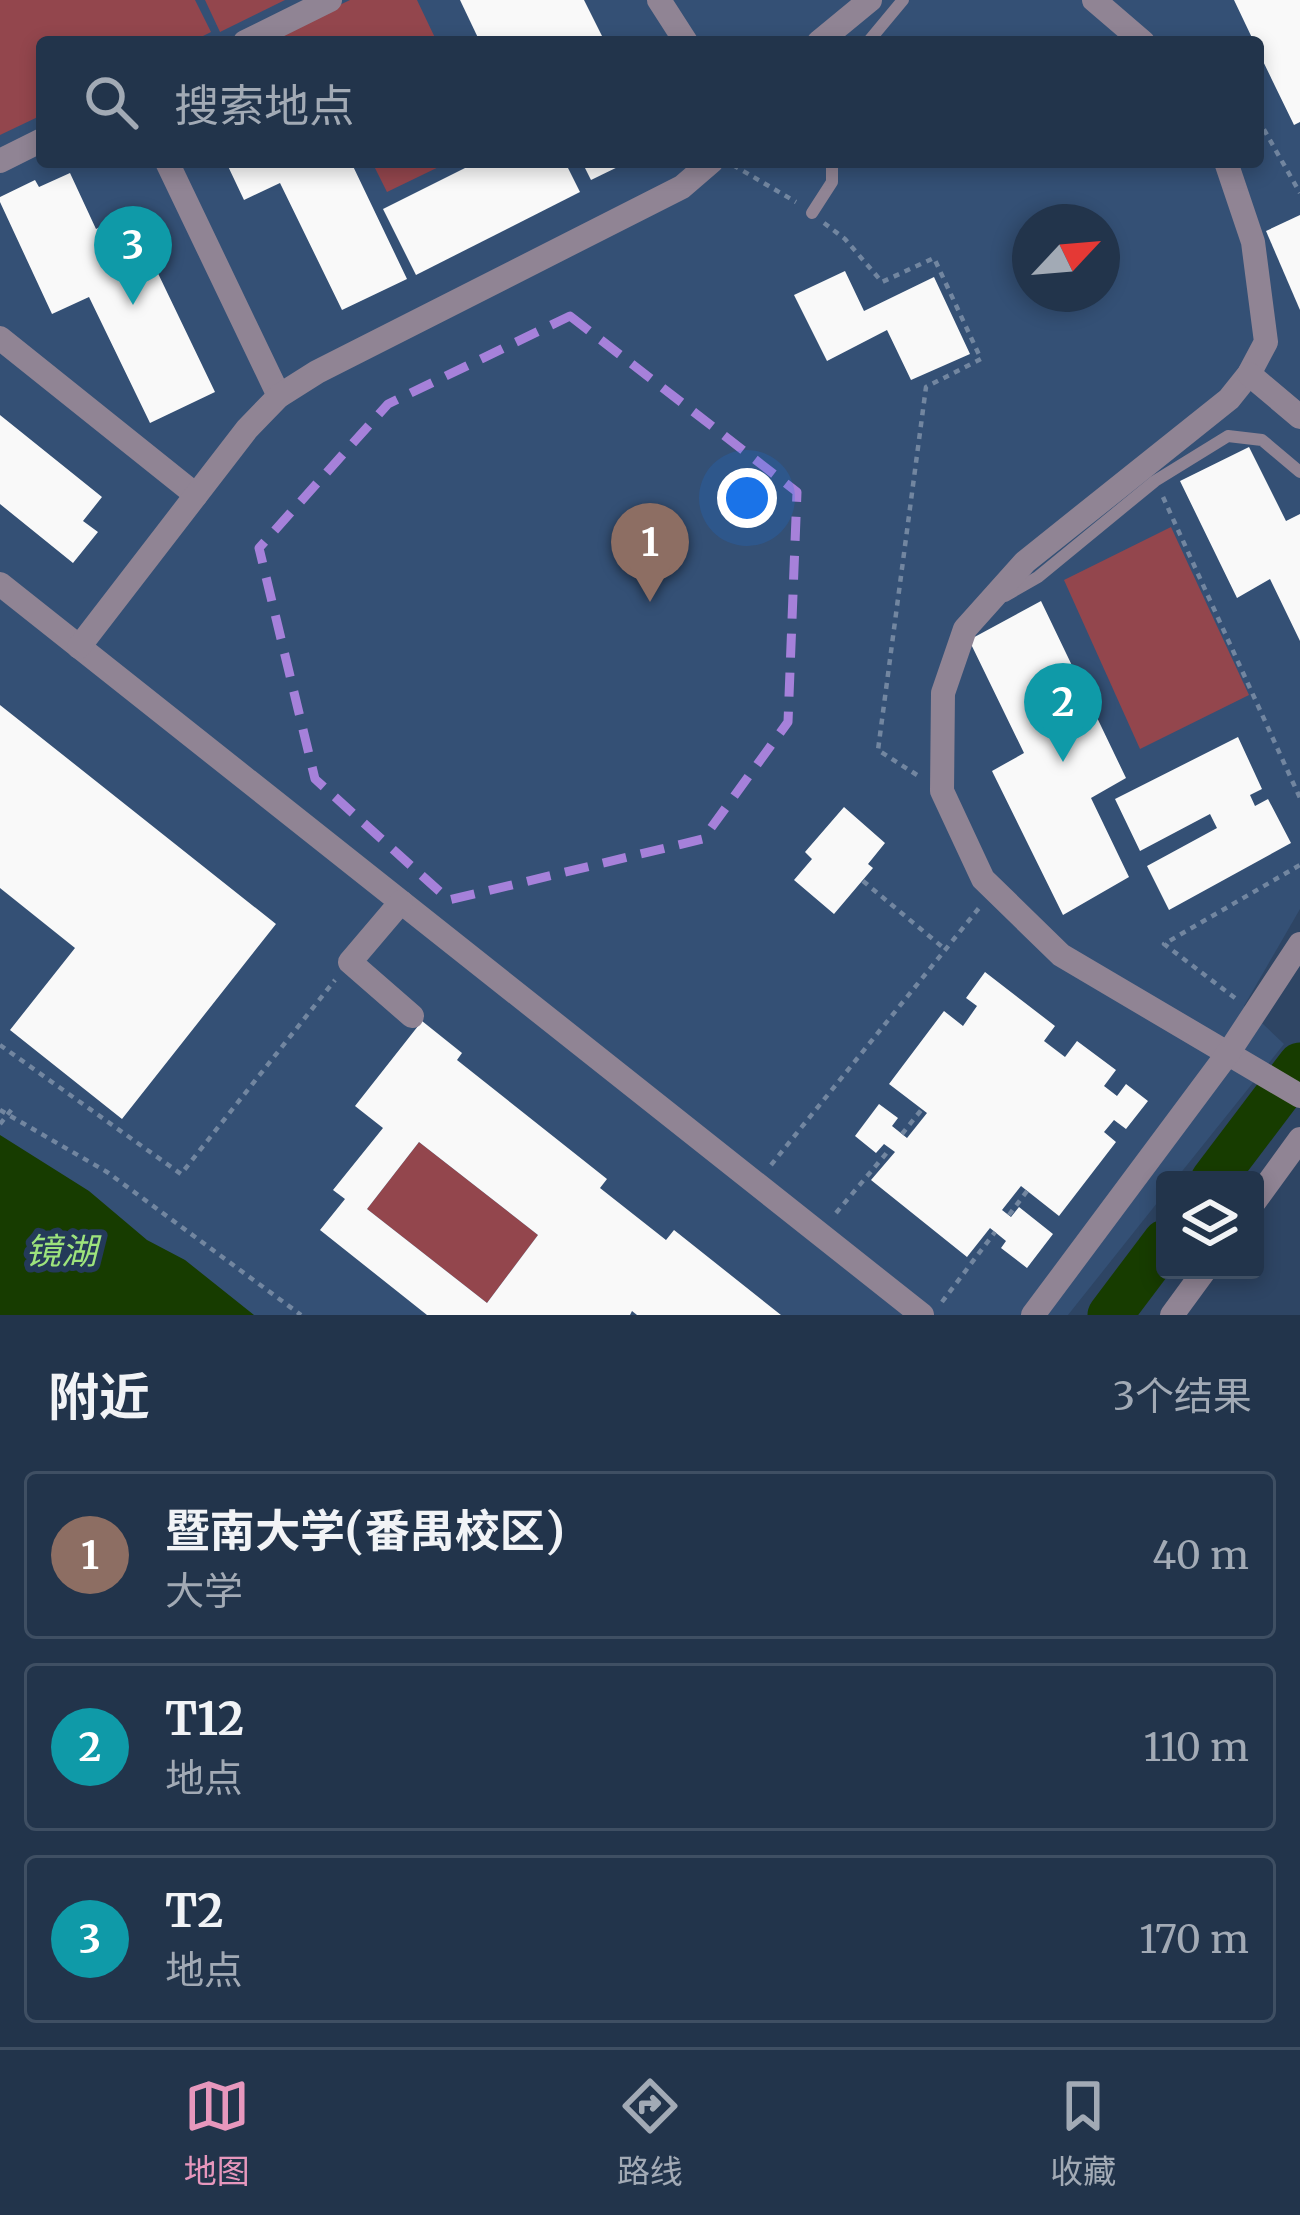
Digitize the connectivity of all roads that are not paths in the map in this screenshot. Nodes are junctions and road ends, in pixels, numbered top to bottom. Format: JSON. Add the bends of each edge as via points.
{"nodes":[{"id":1,"x":330,"y":0,"type":"edge"},
{"id":2,"x":659,"y":0,"type":"edge"},
{"id":3,"x":870,"y":0,"type":"edge"},
{"id":4,"x":902,"y":0,"type":"edge"},
{"id":5,"x":1094,"y":0,"type":"edge"},
{"id":6,"x":257,"y":36,"type":"edge"},
{"id":7,"x":682,"y":36,"type":"edge"},
{"id":8,"x":826,"y":36,"type":"edge"},
{"id":9,"x":873,"y":36,"type":"edge"},
{"id":10,"x":1136,"y":36,"type":"edge"},
{"id":11,"x":36,"y":143,"type":"edge"},
{"id":12,"x":0,"y":161,"type":"edge"},
{"id":13,"x":170,"y":168,"type":"edge"},
{"id":14,"x":704,"y":168,"type":"edge"},
{"id":15,"x":832,"y":168,"type":"edge"},
{"id":16,"x":1228,"y":168,"type":"edge"},
{"id":17,"x":812,"y":213,"type":"road end"},
{"id":18,"x":0,"y":338,"type":"edge"},
{"id":19,"x":1249,"y":374,"type":"junction"},
{"id":20,"x":279,"y":396,"type":"junction"},
{"id":21,"x":1300,"y":417,"type":"edge"},
{"id":22,"x":1300,"y":472,"type":"edge"},
{"id":23,"x":196,"y":495,"type":"junction"},
{"id":24,"x":0,"y":584,"type":"edge"},
{"id":25,"x":983,"y":608,"type":"junction"},
{"id":26,"x":79,"y":646,"type":"junction"},
{"id":27,"x":401,"y":902,"type":"junction"},
{"id":28,"x":1300,"y":944,"type":"edge"},
{"id":29,"x":412,"y":1016,"type":"dead end"},
{"id":30,"x":1229,"y":1052,"type":"junction"},
{"id":31,"x":1300,"y":1096,"type":"edge"},
{"id":32,"x":1300,"y":1139,"type":"edge"},
{"id":33,"x":1264,"y":1189,"type":"edge"},
{"id":34,"x":1198,"y":1279,"type":"edge"},
{"id":35,"x":932,"y":1308,"type":"edge"},
{"id":36,"x":1033,"y":1315,"type":"edge"},
{"id":37,"x":1172,"y":1315,"type":"edge"}],
"edges":[{"from":1,"to":6,"type":"street"},
{"from":2,"to":7,"type":"street"},
{"from":3,"to":8,"type":"street"},
{"from":4,"to":9,"type":"lane"},
{"from":5,"to":10,"type":"street"},
{"from":11,"to":12,"type":"street"},
{"from":13,"to":20,"type":"street"},
{"from":14,"to":20,"type":"street","via":[[682,187]]},
{"from":15,"to":17,"type":"lane"},
{"from":16,"to":19,"type":"street","via":[[1253,242],[1265,342]]},
{"from":18,"to":23,"type":"street"},
{"from":19,"to":21,"type":"street"},
{"from":19,"to":25,"type":"street","via":[[1025,562]]},
{"from":20,"to":23,"type":"street"},
{"from":22,"to":25,"type":"lane","via":[[1262,440],[1228,436],[1155,481],[1038,577]]},
{"from":23,"to":26,"type":"street"},
{"from":24,"to":26,"type":"street"},
{"from":25,"to":30,"type":"street","via":[[965,629],[943,693],[942,791],[983,879],[1061,955]]},
{"from":26,"to":27,"type":"street"},
{"from":27,"to":29,"type":"street","via":[[350,962]]},
{"from":27,"to":35,"type":"street"},
{"from":28,"to":30,"type":"street"},
{"from":30,"to":31,"type":"street"},
{"from":30,"to":36,"type":"street"},
{"from":32,"to":33,"type":"street"},
{"from":34,"to":37,"type":"street"}]}
